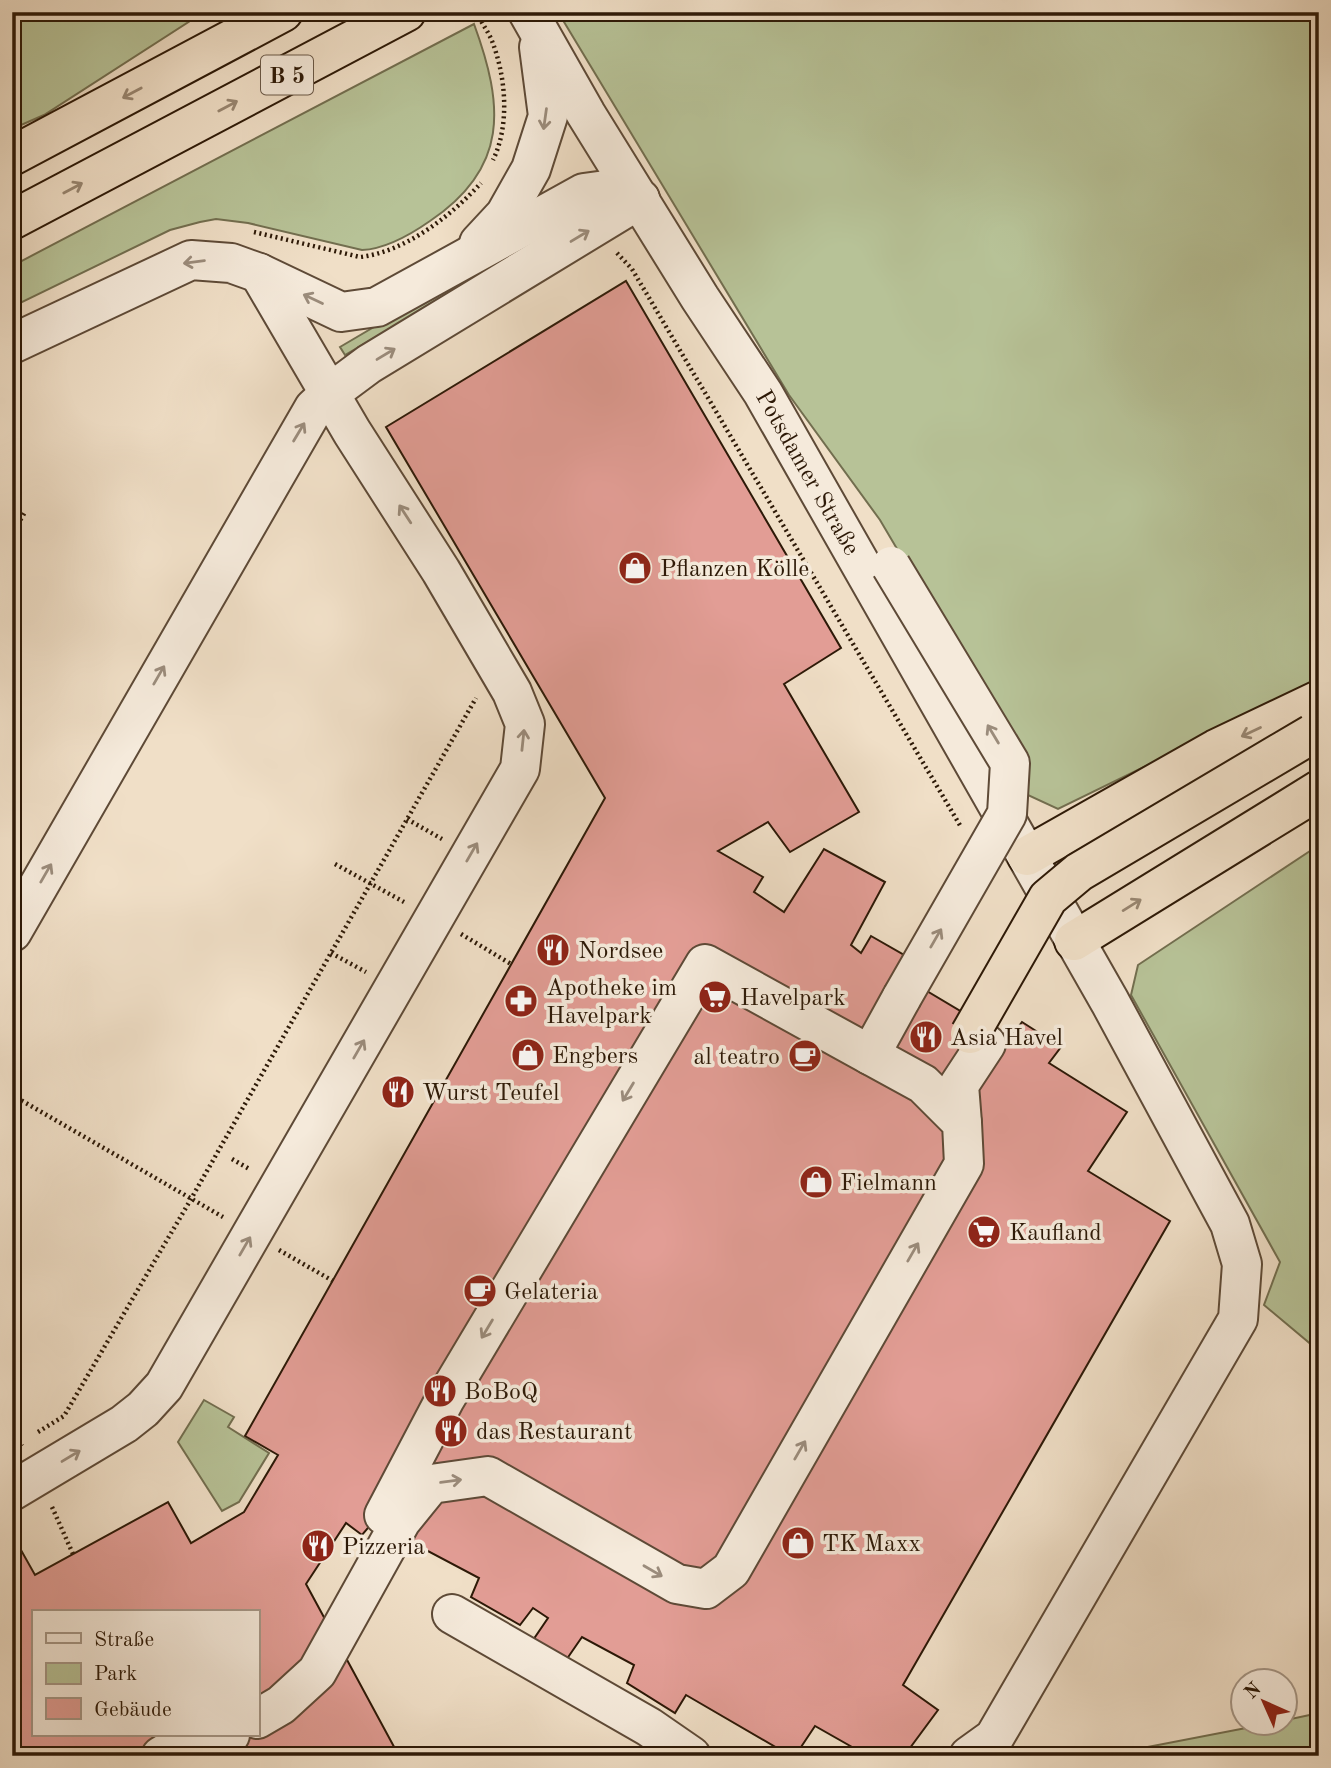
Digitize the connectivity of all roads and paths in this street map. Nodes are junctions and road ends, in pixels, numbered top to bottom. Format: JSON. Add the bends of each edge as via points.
{"nodes":[{"id":1,"x":284,"y":12,"type":"edge"},
{"id":2,"x":406,"y":12,"type":"edge"},
{"id":3,"x":476,"y":12,"type":"edge"},
{"id":4,"x":532,"y":20,"type":"edge"},
{"id":5,"x":496,"y":155,"type":"dead end"},
{"id":6,"x":12,"y":156,"type":"edge"},
{"id":7,"x":640,"y":199,"type":"junction"},
{"id":8,"x":12,"y":220,"type":"edge"},
{"id":9,"x":611,"y":250,"type":"dead end"},
{"id":10,"x":464,"y":259,"type":"junction"},
{"id":11,"x":260,"y":274,"type":"junction"},
{"id":12,"x":12,"y":344,"type":"edge"},
{"id":13,"x":330,"y":393,"type":"junction"},
{"id":14,"x":764,"y":393,"type":"junction"},
{"id":15,"x":25,"y":512,"type":"dead end"},
{"id":16,"x":12,"y":534,"type":"edge"},
{"id":17,"x":481,"y":689,"type":"dead end"},
{"id":18,"x":1317,"y":729,"type":"edge"},
{"id":19,"x":1319,"y":790,"type":"edge"},
{"id":20,"x":963,"y":830,"type":"dead end"},
{"id":21,"x":1027,"y":856,"type":"junction"},
{"id":22,"x":12,"y":932,"type":"edge"},
{"id":23,"x":1073,"y":941,"type":"junction"},
{"id":24,"x":978,"y":1039,"type":"junction"},
{"id":25,"x":870,"y":1055,"type":"junction"},
{"id":26,"x":923,"y":1084,"type":"junction"},
{"id":27,"x":12,"y":1095,"type":"edge"},
{"id":28,"x":962,"y":1123,"type":"junction"},
{"id":29,"x":191,"y":1199,"type":"junction"},
{"id":30,"x":252,"y":1234,"type":"junction"},
{"id":31,"x":333,"y":1281,"type":"dead end"},
{"id":32,"x":12,"y":1448,"type":"edge"},
{"id":33,"x":12,"y":1491,"type":"edge"},
{"id":34,"x":393,"y":1517,"type":"junction"},
{"id":35,"x":452,"y":1614,"type":"dead end"},
{"id":36,"x":267,"y":1703,"type":"edge"},
{"id":37,"x":194,"y":1736,"type":"edge"},
{"id":38,"x":228,"y":1736,"type":"edge"},
{"id":39,"x":161,"y":1756,"type":"edge"},
{"id":40,"x":195,"y":1756,"type":"edge"},
{"id":41,"x":691,"y":1756,"type":"edge"},
{"id":42,"x":969,"y":1756,"type":"edge"}],
"edges":[{"from":1,"to":6,"type":"highway","number":"B 5","one_way":true},
{"from":8,"to":2,"type":"highway","number":"B 5","one_way":true},
{"from":3,"to":5,"type":"path","via":[[492,41],[505,102]]},
{"from":4,"to":7,"type":"street","name":"Potsdamer Straße"},
{"from":4,"to":10,"type":"street","one_way":true,"via":[[548,116],[531,169],[505,215]]},
{"from":7,"to":10,"type":"street","via":[[613,189],[584,192]]},
{"from":13,"to":7,"type":"street","one_way":true,"via":[[369,364]]},
{"from":7,"to":14,"type":"street","name":"Potsdamer Straße"},
{"from":9,"to":20,"type":"path","via":[[632,270]]},
{"from":10,"to":11,"type":"street","one_way":true,"via":[[377,307],[341,312]]},
{"from":11,"to":12,"type":"street","one_way":true,"via":[[231,263],[191,260]]},
{"from":11,"to":13,"type":"street"},
{"from":22,"to":13,"type":"street","one_way":true,"via":[[274,475],[314,408]]},
{"from":30,"to":13,"type":"street","one_way":true,"via":[[520,769],[525,724],[512,692],[442,571]]},
{"from":14,"to":21,"type":"street","name":"Potsdamer Straße"},
{"from":25,"to":14,"type":"street","one_way":true,"bridge":true,"via":[[1007,814],[1010,763],[891,566]]},
{"from":15,"to":16,"type":"path"},
{"from":17,"to":29,"type":"path"},
{"from":18,"to":21,"type":"highway","one_way":true,"via":[[1216,749]]},
{"from":18,"to":24,"type":"highway","via":[[1060,910]]},
{"from":23,"to":19,"type":"highway","one_way":true},
{"from":21,"to":23,"type":"street","name":"Potsdamer Straße"},
{"from":23,"to":42,"type":"street","name":"Potsdamer Straße","via":[[1230,1224],[1242,1264],[1238,1319],[995,1738]]},
{"from":24,"to":26,"type":"street","via":[[939,1063]]},
{"from":24,"to":28,"type":"street","via":[[959,1085]]},
{"from":25,"to":26,"type":"street"},
{"from":25,"to":34,"type":"street","one_way":true,"via":[[705,964],[446,1399]]},
{"from":26,"to":28,"type":"street"},
{"from":27,"to":29,"type":"path"},
{"from":34,"to":28,"type":"street","one_way":true,"via":[[431,1484],[488,1476],[677,1584],[706,1589],[732,1570],[964,1164]]},
{"from":29,"to":30,"type":"path"},
{"from":29,"to":32,"type":"path","via":[[64,1416]]},
{"from":30,"to":31,"type":"path"},
{"from":33,"to":30,"type":"street","one_way":true,"via":[[143,1409],[164,1386]]},
{"from":34,"to":36,"type":"street","via":[[304,1659]]},
{"from":35,"to":41,"type":"street"},
{"from":37,"to":39,"type":"street"},
{"from":38,"to":40,"type":"street"}]}
